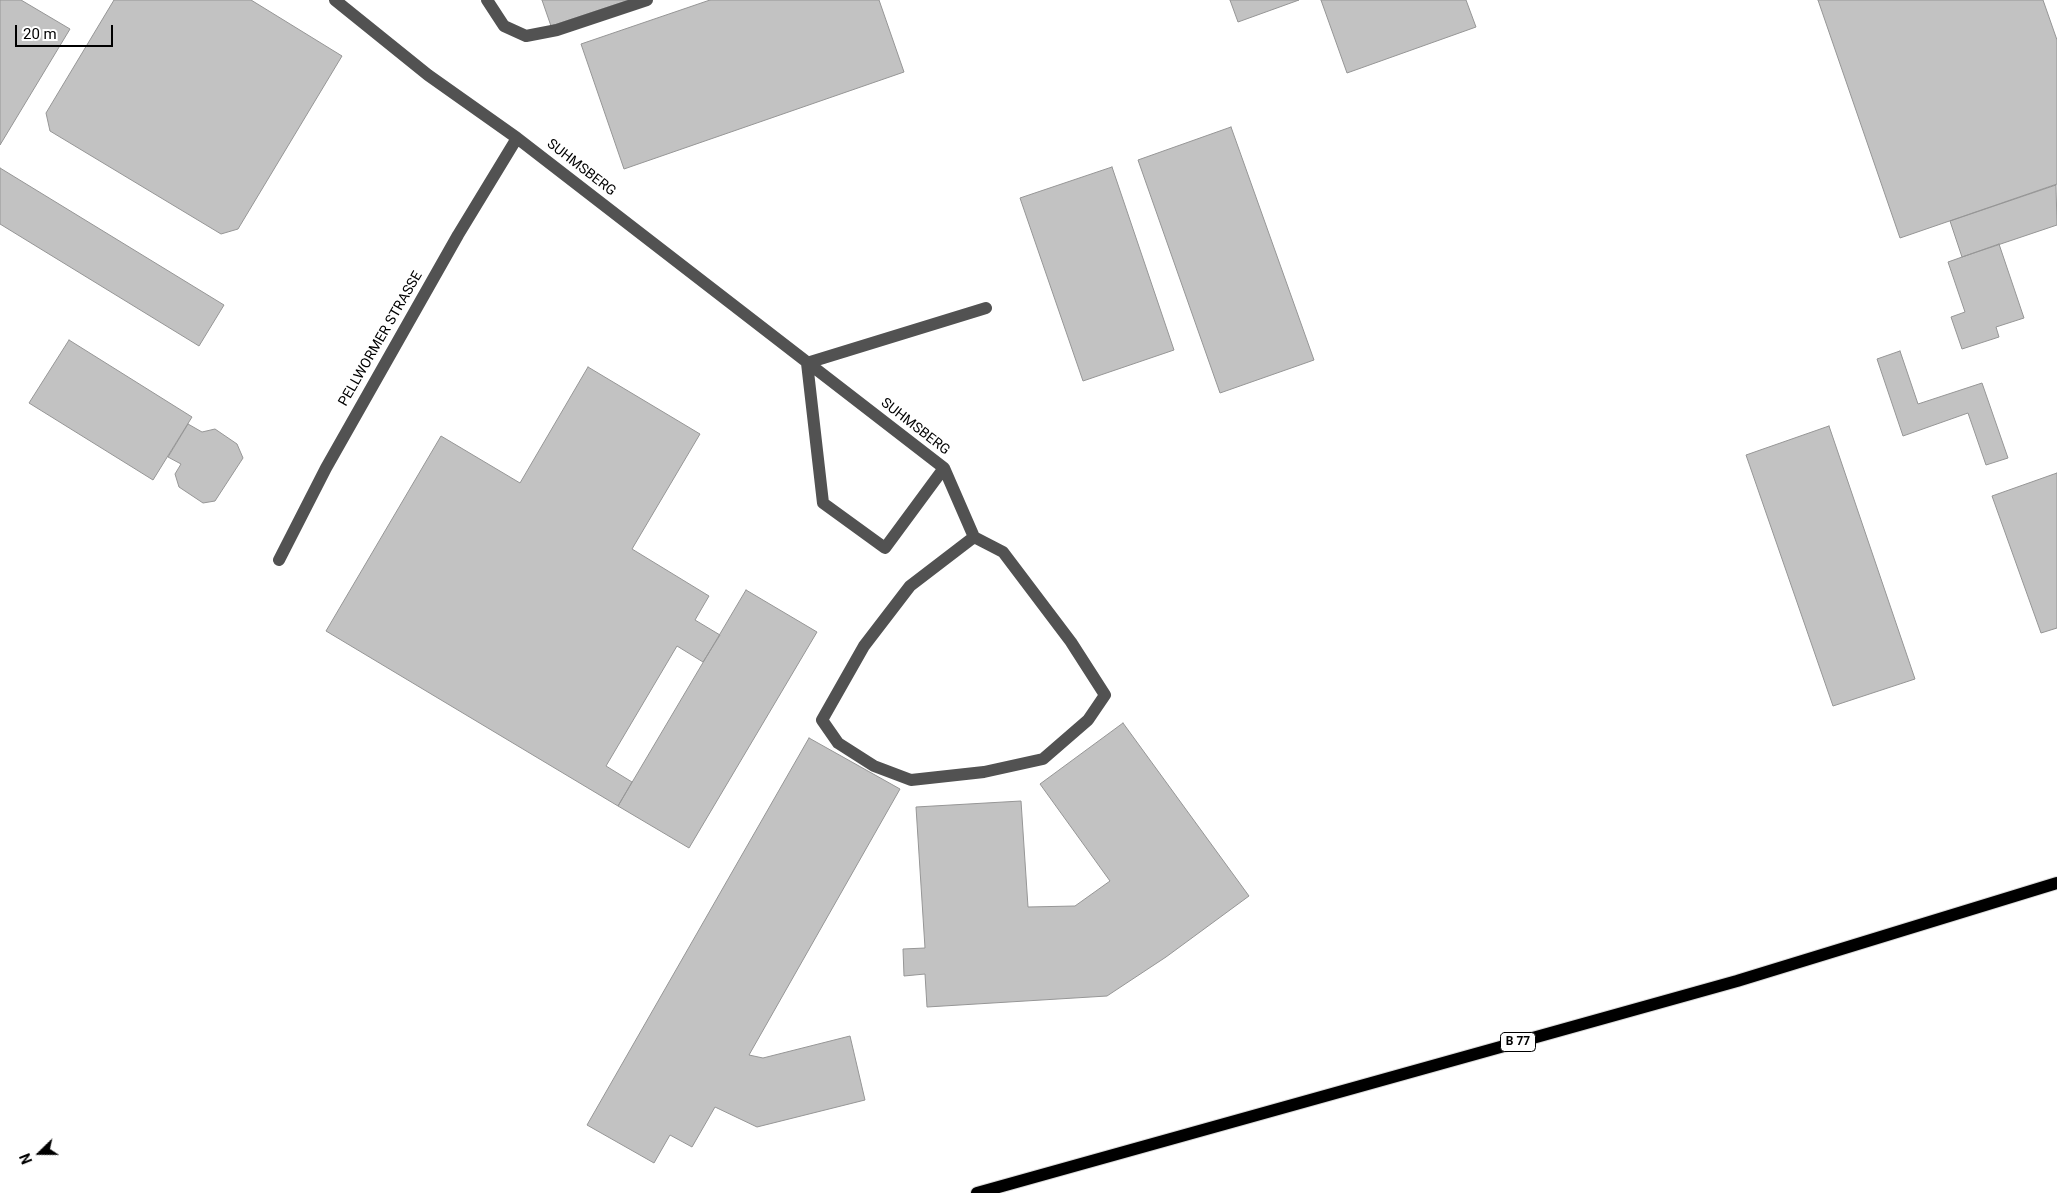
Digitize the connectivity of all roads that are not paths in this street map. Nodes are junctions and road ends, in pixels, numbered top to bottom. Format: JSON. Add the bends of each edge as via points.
{"nodes":[{"id":1,"x":335,"y":0,"type":"edge"},
{"id":2,"x":488,"y":0,"type":"edge"},
{"id":3,"x":647,"y":0,"type":"edge"},
{"id":4,"x":517,"y":138,"type":"junction"},
{"id":5,"x":986,"y":308,"type":"dead end"},
{"id":6,"x":807,"y":363,"type":"junction"},
{"id":7,"x":944,"y":468,"type":"junction"},
{"id":8,"x":974,"y":537,"type":"junction"},
{"id":9,"x":279,"y":560,"type":"dead end"},
{"id":10,"x":2057,"y":883,"type":"edge"},
{"id":11,"x":977,"y":1193,"type":"edge"}],
"edges":[{"from":1,"to":4,"type":"street","name":"SUHMSBERG","via":[[428,75]]},
{"from":2,"to":3,"type":"street","via":[[504,26],[526,36],[557,30]]},
{"from":4,"to":6,"type":"street","name":"SUHMSBERG"},
{"from":4,"to":9,"type":"street","name":"PELLWORMER STRASSE","via":[[340,442]]},
{"from":5,"to":6,"type":"street"},
{"from":6,"to":7,"type":"street","name":"SUHMSBERG"},
{"from":6,"to":7,"type":"street","name":"SUHMSBERG","via":[[823,503],[885,548]]},
{"from":7,"to":8,"type":"street"},
{"from":8,"to":8,"type":"street","via":[[910,586],[864,646],[822,720],[838,743],[874,766],[911,780],[984,772],[1042,759],[1088,720],[1105,695],[1071,642],[1003,552]]},
{"from":10,"to":11,"type":"main road","number":"B 77","via":[[1737,981]]}]}
